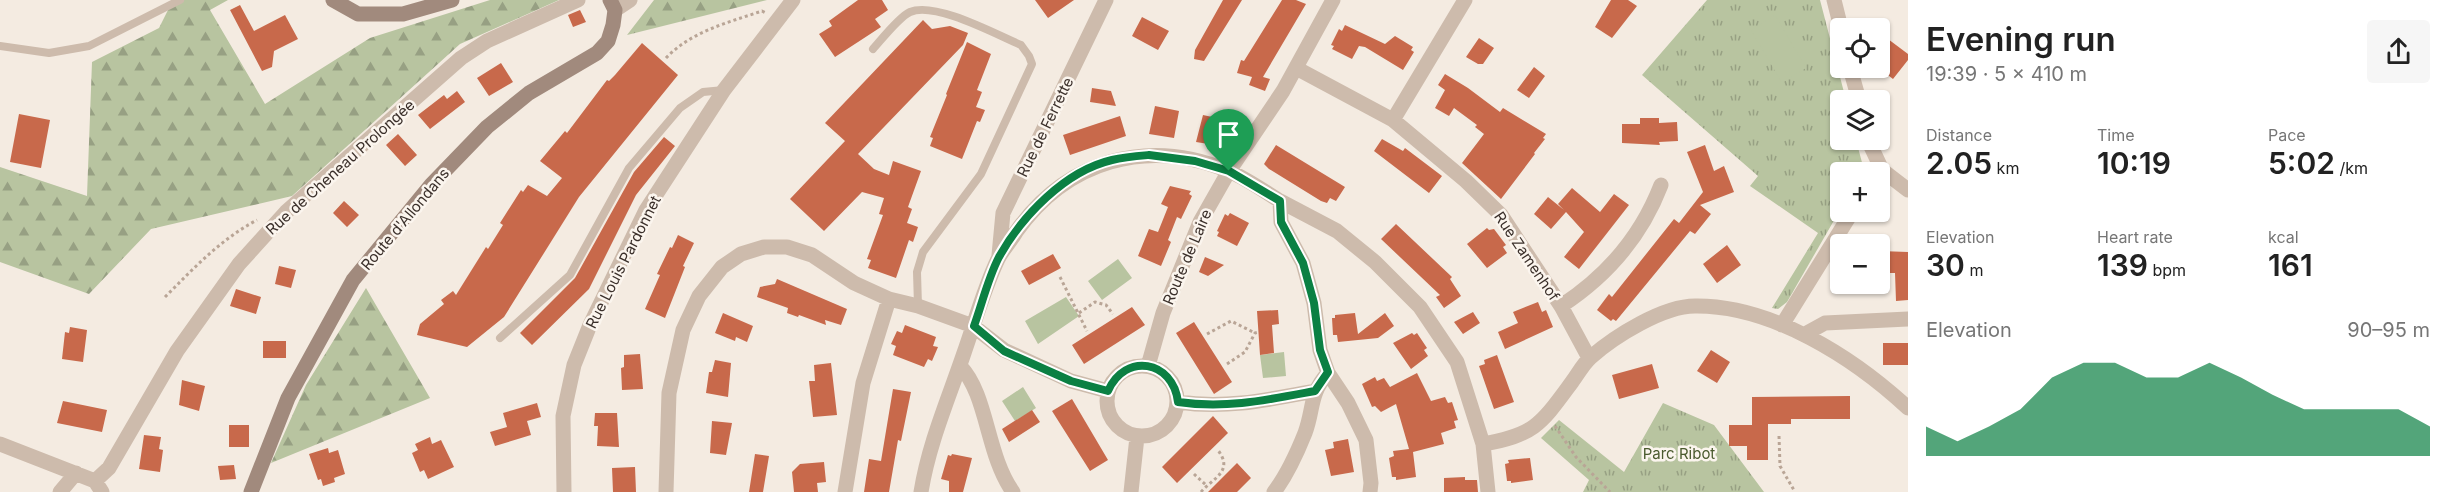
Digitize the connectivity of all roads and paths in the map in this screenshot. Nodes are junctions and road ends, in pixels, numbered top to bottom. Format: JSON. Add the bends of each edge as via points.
{"nodes":[{"id":1,"x":180,"y":0,"type":"edge"},
{"id":2,"x":333,"y":0,"type":"edge"},
{"id":3,"x":452,"y":0,"type":"edge"},
{"id":4,"x":578,"y":0,"type":"edge"},
{"id":5,"x":630,"y":0,"type":"edge"},
{"id":6,"x":793,"y":0,"type":"edge"},
{"id":7,"x":1106,"y":0,"type":"edge"},
{"id":8,"x":1333,"y":0,"type":"edge"},
{"id":9,"x":1465,"y":0,"type":"edge"},
{"id":10,"x":1834,"y":0,"type":"edge"},
{"id":11,"x":613,"y":5,"type":"edge"},
{"id":12,"x":780,"y":18,"type":"junction"},
{"id":13,"x":1838,"y":18,"type":"edge"},
{"id":14,"x":0,"y":46,"type":"edge"},
{"id":15,"x":873,"y":49,"type":"dead end"},
{"id":16,"x":666,"y":58,"type":"dead end"},
{"id":17,"x":1296,"y":69,"type":"junction"},
{"id":18,"x":724,"y":90,"type":"junction"},
{"id":19,"x":1393,"y":120,"type":"junction"},
{"id":20,"x":1229,"y":171,"type":"junction"},
{"id":21,"x":1890,"y":178,"type":"edge"},
{"id":22,"x":1661,"y":185,"type":"dead end"},
{"id":23,"x":1908,"y":190,"type":"edge"},
{"id":24,"x":1280,"y":201,"type":"junction"},
{"id":25,"x":286,"y":212,"type":"junction"},
{"id":26,"x":1845,"y":222,"type":"edge"},
{"id":27,"x":999,"y":258,"type":"junction"},
{"id":28,"x":1060,"y":277,"type":"dead end"},
{"id":29,"x":165,"y":297,"type":"dead end"},
{"id":30,"x":889,"y":299,"type":"junction"},
{"id":31,"x":918,"y":306,"type":"junction"},
{"id":32,"x":1561,"y":306,"type":"junction"},
{"id":33,"x":1079,"y":313,"type":"junction"},
{"id":34,"x":1113,"y":314,"type":"dead end"},
{"id":35,"x":1908,"y":319,"type":"edge"},
{"id":36,"x":1782,"y":324,"type":"junction"},
{"id":37,"x":974,"y":326,"type":"junction"},
{"id":38,"x":1087,"y":331,"type":"dead end"},
{"id":39,"x":1208,"y":334,"type":"dead end"},
{"id":40,"x":1805,"y":334,"type":"junction"},
{"id":41,"x":500,"y":338,"type":"dead end"},
{"id":42,"x":1589,"y":358,"type":"junction"},
{"id":43,"x":1227,"y":364,"type":"dead end"},
{"id":44,"x":960,"y":366,"type":"junction"},
{"id":45,"x":1148,"y":366,"type":"junction"},
{"id":46,"x":1328,"y":372,"type":"junction"},
{"id":47,"x":1108,"y":391,"type":"junction"},
{"id":48,"x":1315,"y":391,"type":"junction"},
{"id":49,"x":1178,"y":402,"type":"junction"},
{"id":50,"x":1908,"y":408,"type":"edge"},
{"id":51,"x":1547,"y":415,"type":"junction"},
{"id":52,"x":1779,"y":436,"type":"dead end"},
{"id":53,"x":1137,"y":437,"type":"junction"},
{"id":54,"x":0,"y":444,"type":"edge"},
{"id":55,"x":1483,"y":444,"type":"junction"},
{"id":56,"x":1217,"y":449,"type":"dead end"},
{"id":57,"x":76,"y":473,"type":"junction"},
{"id":58,"x":1194,"y":474,"type":"dead end"},
{"id":59,"x":1207,"y":485,"type":"junction"},
{"id":60,"x":98,"y":486,"type":"edge"},
{"id":61,"x":60,"y":492,"type":"edge"},
{"id":62,"x":251,"y":492,"type":"edge"},
{"id":63,"x":564,"y":492,"type":"edge"},
{"id":64,"x":666,"y":492,"type":"edge"},
{"id":65,"x":845,"y":492,"type":"edge"},
{"id":66,"x":921,"y":492,"type":"edge"},
{"id":67,"x":1013,"y":492,"type":"edge"},
{"id":68,"x":1131,"y":492,"type":"edge"},
{"id":69,"x":1201,"y":492,"type":"edge"},
{"id":70,"x":1274,"y":492,"type":"edge"},
{"id":71,"x":1370,"y":492,"type":"edge"},
{"id":72,"x":1488,"y":492,"type":"edge"},
{"id":73,"x":1610,"y":492,"type":"edge"},
{"id":74,"x":1795,"y":492,"type":"edge"}],
"edges":[{"from":1,"to":14,"type":"lane","via":[[89,46],[49,53]]},
{"from":2,"to":3,"type":"main road","via":[[358,14],[403,14]]},
{"from":4,"to":25,"type":"street","name":"Rue de Cheneau Prolongée","via":[[487,41],[461,58]]},
{"from":5,"to":11,"type":"street"},
{"from":6,"to":12,"type":"street","name":"Rue Louis Pardonnet"},
{"from":7,"to":27,"type":"street","name":"Rue de Ferrette","via":[[1003,213]]},
{"from":8,"to":17,"type":"street","name":"Route de Laire"},
{"from":9,"to":19,"type":"street"},
{"from":10,"to":13,"type":"street"},
{"from":11,"to":62,"type":"main road","name":"Route d'Allondans","via":[[608,41],[597,53],[529,93],[487,127],[431,185],[353,280],[288,398]]},
{"from":12,"to":16,"type":"path","via":[[762,12],[696,34]]},
{"from":12,"to":18,"type":"street","name":"Rue Louis Pardonnet"},
{"from":15,"to":31,"type":"lane","via":[[909,12],[936,10],[1022,45],[1032,64],[981,174],[923,252],[917,272]]},
{"from":17,"to":19,"type":"street","name":"Rue Zamenhof"},
{"from":17,"to":20,"type":"street","name":"Route de Laire"},
{"from":18,"to":41,"type":"lane","via":[[703,92],[680,108],[629,168],[570,276]]},
{"from":18,"to":63,"type":"street","name":"Rue Louis Pardonnet","via":[[646,210],[578,355],[563,416]]},
{"from":19,"to":32,"type":"street","name":"Rue Zamenhof","via":[[1501,215]]},
{"from":20,"to":24,"type":"street"},
{"from":20,"to":27,"type":"street","via":[[1195,161],[1149,155],[1111,160],[1052,192],[1026,218]]},
{"from":20,"to":45,"type":"street","name":"Route de Laire","via":[[1200,222],[1163,313]]},
{"from":21,"to":23,"type":"street"},
{"from":22,"to":32,"type":"street","via":[[1651,212],[1613,265]]},
{"from":24,"to":46,"type":"street","via":[[1281,222],[1303,263]]},
{"from":24,"to":55,"type":"street","via":[[1337,231],[1420,307],[1457,363]]},
{"from":25,"to":29,"type":"path","via":[[265,216],[236,231]]},
{"from":25,"to":60,"type":"street","name":"Rue de Cheneau Prolongée","via":[[239,264],[184,341]]},
{"from":26,"to":36,"type":"street"},
{"from":27,"to":37,"type":"street"},
{"from":28,"to":33,"type":"path"},
{"from":30,"to":31,"type":"street"},
{"from":30,"to":64,"type":"street","via":[[854,283],[812,255],[787,248],[764,247],[741,254],[722,267],[699,296],[683,330],[669,393]]},
{"from":30,"to":65,"type":"street","via":[[863,383]]},
{"from":31,"to":37,"type":"street"},
{"from":32,"to":42,"type":"street","name":"Rue Zamenhof"},
{"from":33,"to":34,"type":"path","via":[[1095,302],[1106,305]]},
{"from":33,"to":38,"type":"path"},
{"from":35,"to":40,"type":"street","via":[[1825,323]]},
{"from":36,"to":40,"type":"street"},
{"from":36,"to":42,"type":"street","via":[[1728,309],[1693,305],[1649,318]]},
{"from":37,"to":44,"type":"street"},
{"from":37,"to":47,"type":"street","via":[[1004,351],[1071,381]]},
{"from":39,"to":43,"type":"path","via":[[1231,321],[1257,333],[1245,352]]},
{"from":40,"to":50,"type":"street","via":[[1852,364]]},
{"from":42,"to":51,"type":"street"},
{"from":44,"to":66,"type":"street","via":[[939,421]]},
{"from":44,"to":67,"type":"street","via":[[972,378],[995,460]]},
{"from":45,"to":47,"type":"street","via":[[1127,368]]},
{"from":45,"to":49,"type":"street","via":[[1166,375]]},
{"from":46,"to":48,"type":"street"},
{"from":46,"to":71,"type":"street","via":[[1366,440]]},
{"from":47,"to":53,"type":"street","via":[[1109,416],[1116,426]]},
{"from":48,"to":49,"type":"street","via":[[1253,403],[1206,406]]},
{"from":48,"to":70,"type":"street","via":[[1305,432]]},
{"from":49,"to":53,"type":"street","via":[[1175,414],[1161,432]]},
{"from":51,"to":55,"type":"street","via":[[1527,433]]},
{"from":51,"to":73,"type":"path","via":[[1576,457]]},
{"from":52,"to":74,"type":"path","via":[[1780,466]]},
{"from":53,"to":68,"type":"street"},
{"from":54,"to":57,"type":"street"},
{"from":55,"to":72,"type":"street"},
{"from":56,"to":59,"type":"path","via":[[1224,460],[1223,470]]},
{"from":57,"to":60,"type":"street"},
{"from":57,"to":61,"type":"street"},
{"from":58,"to":59,"type":"path"},
{"from":59,"to":69,"type":"path"}]}
